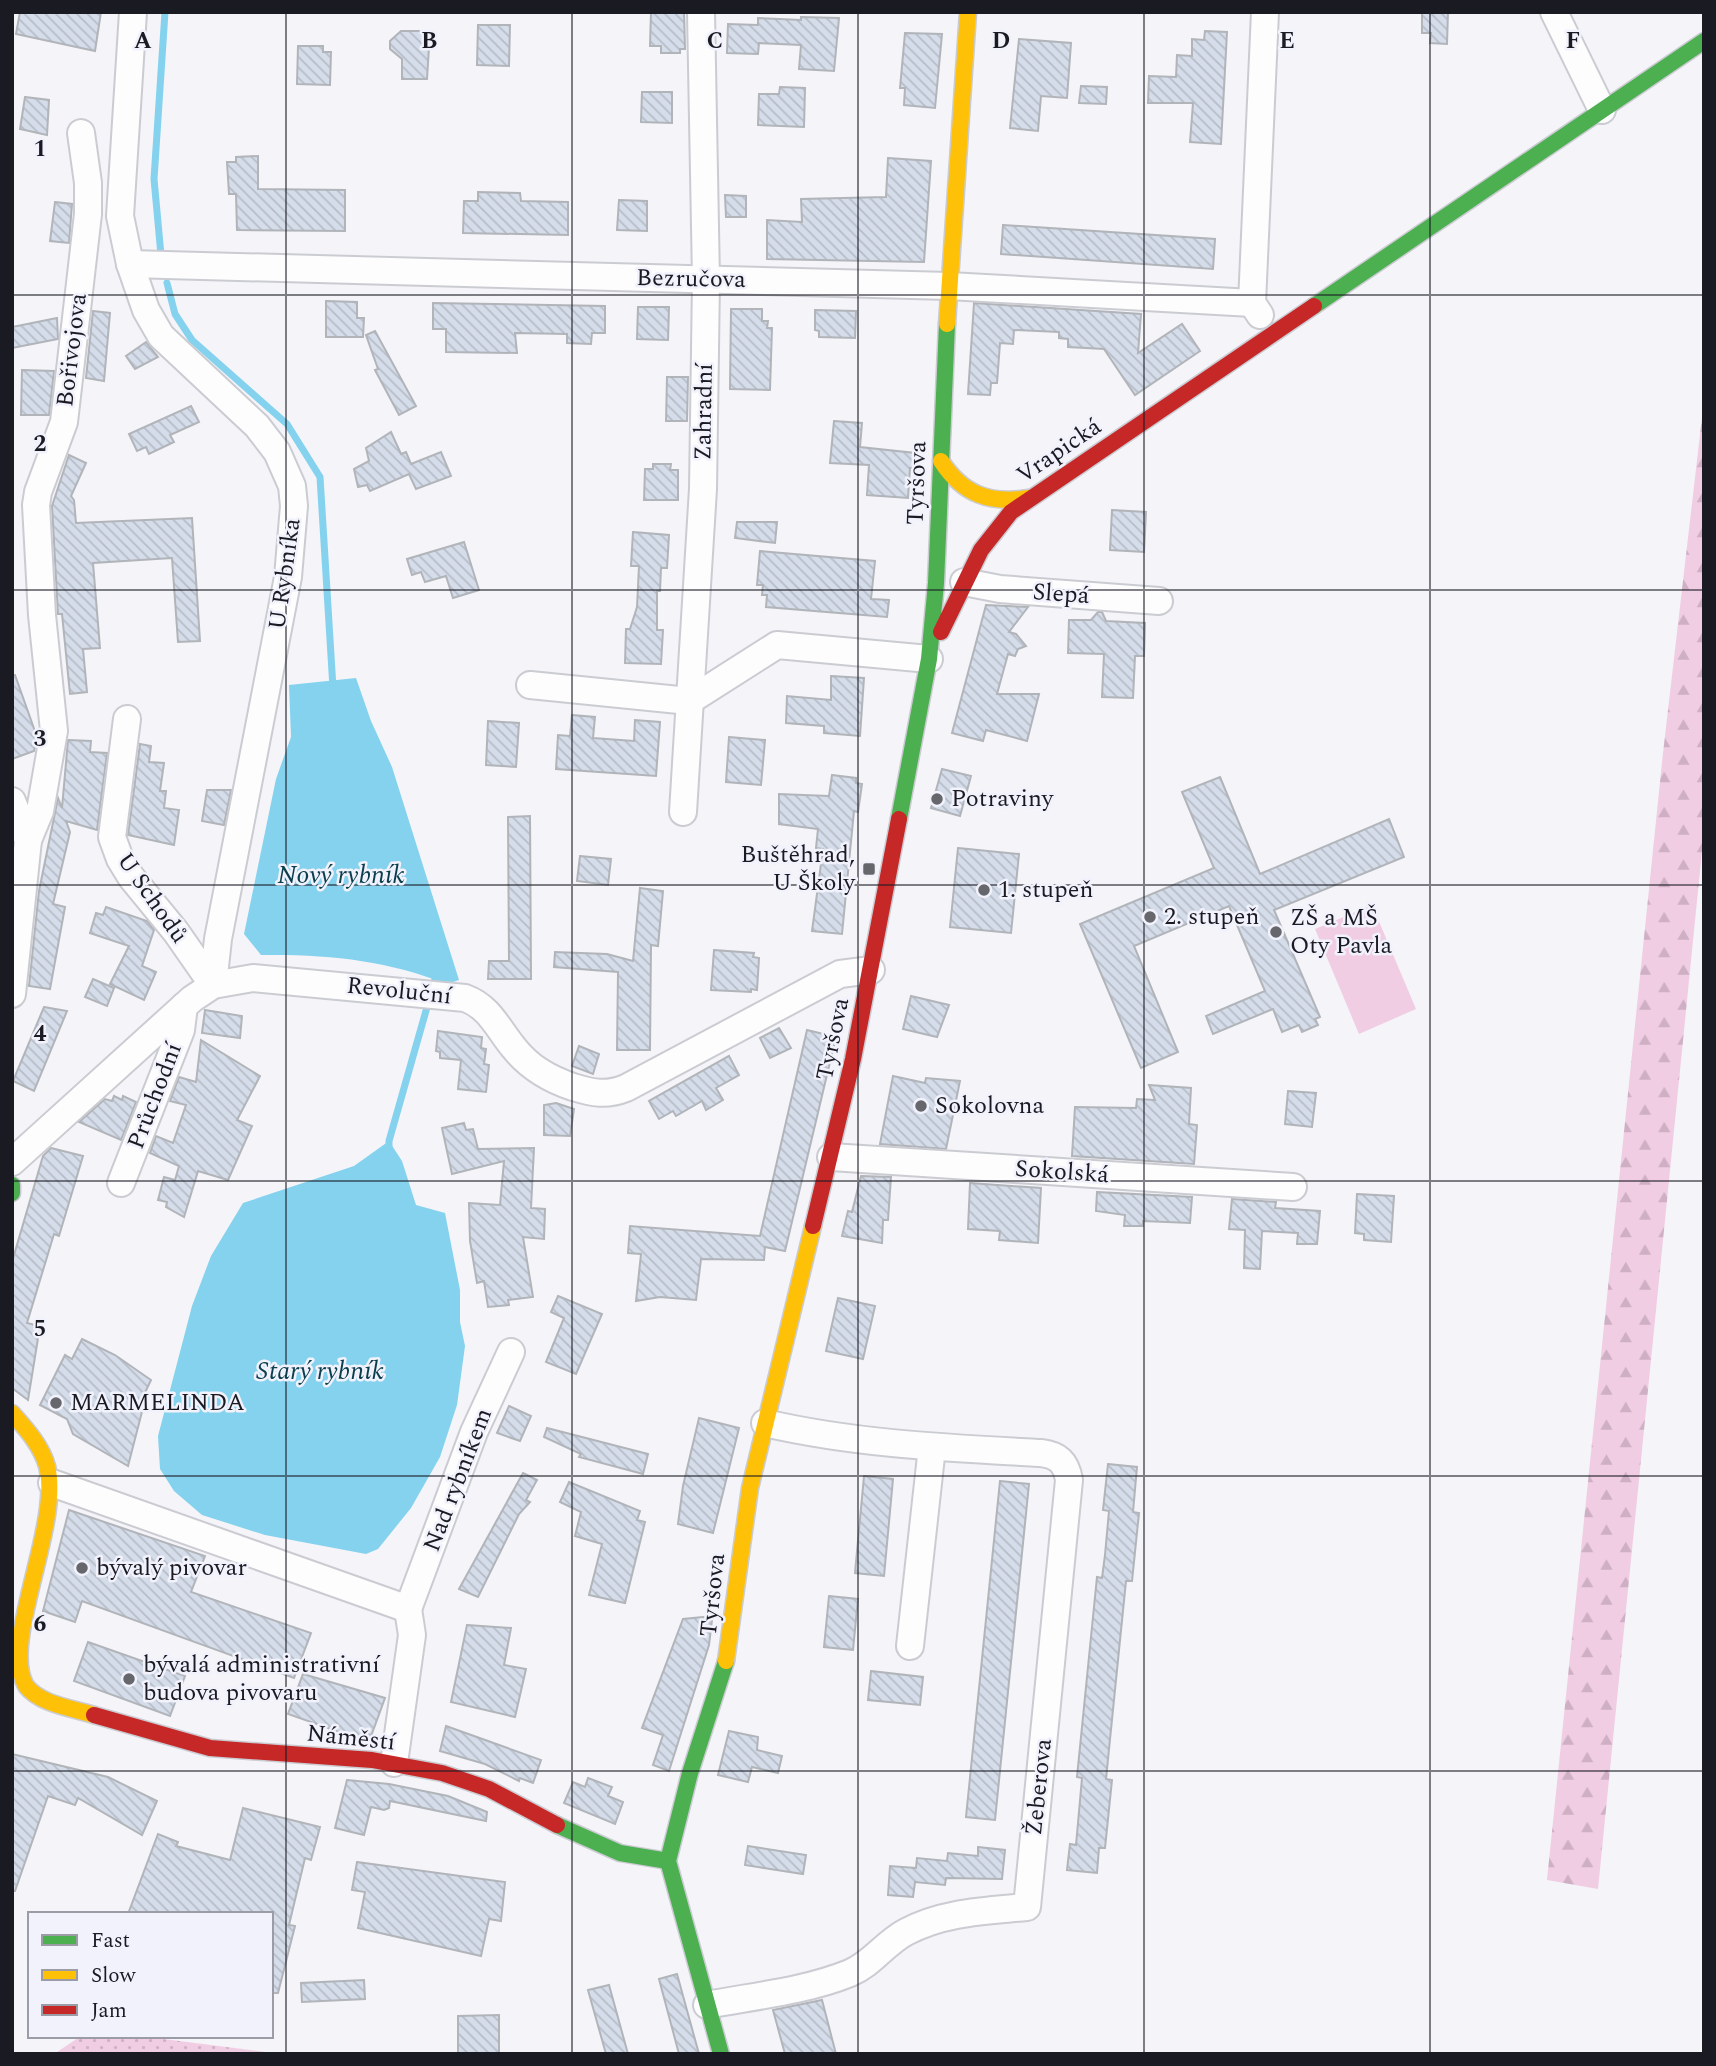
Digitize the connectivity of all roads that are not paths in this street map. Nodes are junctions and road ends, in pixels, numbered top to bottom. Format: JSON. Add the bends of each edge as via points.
{"nodes":[{"id":1,"x":134,"y":12,"type":"edge"},
{"id":2,"x":701,"y":12,"type":"edge"},
{"id":3,"x":968,"y":12,"type":"edge"},
{"id":4,"x":1265,"y":12,"type":"edge"},
{"id":5,"x":1554,"y":12,"type":"edge"},
{"id":6,"x":1704,"y":41,"type":"edge"},
{"id":7,"x":1602,"y":110,"type":"junction"},
{"id":8,"x":81,"y":133,"type":"dead end"},
{"id":9,"x":88,"y":214,"type":"junction"},
{"id":10,"x":121,"y":216,"type":"junction"},
{"id":11,"x":130,"y":264,"type":"junction"},
{"id":12,"x":706,"y":279,"type":"junction"},
{"id":13,"x":949,"y":286,"type":"junction"},
{"id":14,"x":1252,"y":303,"type":"junction"},
{"id":15,"x":1273,"y":333,"type":"junction"},
{"id":16,"x":941,"y":461,"type":"junction"},
{"id":17,"x":1029,"y":498,"type":"junction"},
{"id":18,"x":964,"y":582,"type":"junction"},
{"id":19,"x":1158,"y":601,"type":"dead end"},
{"id":20,"x":929,"y":659,"type":"junction"},
{"id":21,"x":530,"y":685,"type":"dead end"},
{"id":22,"x":689,"y":701,"type":"junction"},
{"id":23,"x":127,"y":719,"type":"dead end"},
{"id":24,"x":12,"y":801,"type":"edge"},
{"id":25,"x":683,"y":812,"type":"dead end"},
{"id":26,"x":28,"y":840,"type":"junction"},
{"id":27,"x":14,"y":968,"type":"edge"},
{"id":28,"x":871,"y":970,"type":"junction"},
{"id":29,"x":213,"y":985,"type":"junction"},
{"id":30,"x":12,"y":994,"type":"edge"},
{"id":31,"x":184,"y":1006,"type":"junction"},
{"id":32,"x":831,"y":1157,"type":"junction"},
{"id":33,"x":12,"y":1162,"type":"edge"},
{"id":34,"x":121,"y":1183,"type":"dead end"},
{"id":35,"x":12,"y":1185,"type":"edge"},
{"id":36,"x":1293,"y":1187,"type":"dead end"},
{"id":37,"x":12,"y":1193,"type":"edge"},
{"id":38,"x":511,"y":1352,"type":"dead end"},
{"id":39,"x":12,"y":1413,"type":"edge"},
{"id":40,"x":765,"y":1423,"type":"junction"},
{"id":41,"x":932,"y":1447,"type":"junction"},
{"id":42,"x":52,"y":1483,"type":"junction"},
{"id":43,"x":408,"y":1609,"type":"junction"},
{"id":44,"x":910,"y":1646,"type":"dead end"},
{"id":45,"x":18,"y":1687,"type":"edge"},
{"id":46,"x":394,"y":1763,"type":"junction"},
{"id":47,"x":668,"y":1861,"type":"junction"},
{"id":48,"x":708,"y":2005,"type":"junction"},
{"id":49,"x":721,"y":2054,"type":"edge"}],
"edges":[{"from":1,"to":10,"type":"street"},
{"from":2,"to":12,"type":"street","name":"Zahradní"},
{"from":3,"to":13,"type":"street","name":"Tyršova"},
{"from":4,"to":14,"type":"street"},
{"from":5,"to":7,"type":"street"},
{"from":6,"to":7,"type":"street","name":"Vrapická"},
{"from":7,"to":15,"type":"street","name":"Vrapická"},
{"from":8,"to":9,"type":"street","name":"Bořivojova"},
{"from":9,"to":10,"type":"street"},
{"from":9,"to":26,"type":"street","name":"Bořivojova","via":[[64,422],[36,498],[54,731],[40,811]]},
{"from":10,"to":11,"type":"street","name":"U Rybníka"},
{"from":11,"to":12,"type":"street","name":"Bezručova"},
{"from":11,"to":29,"type":"street","name":"U Rybníka","via":[[161,336],[257,426],[292,486],[289,568]]},
{"from":12,"to":13,"type":"street","name":"Bezručova"},
{"from":12,"to":22,"type":"street","name":"Zahradní","via":[[702,522]]},
{"from":13,"to":14,"type":"street","name":"Bezručova"},
{"from":13,"to":16,"type":"street","name":"Tyršova"},
{"from":14,"to":15,"type":"street"},
{"from":15,"to":17,"type":"street","name":"Vrapická"},
{"from":16,"to":17,"type":"street","via":[[953,480],[978,498],[1003,502]]},
{"from":16,"to":20,"type":"street","name":"Tyršova"},
{"from":17,"to":18,"type":"street","name":"Vrapická","via":[[992,534]]},
{"from":18,"to":19,"type":"street","name":"Slepá"},
{"from":18,"to":20,"type":"street","name":"Vrapická"},
{"from":20,"to":22,"type":"street","via":[[777,645]]},
{"from":20,"to":28,"type":"street","name":"Tyršova"},
{"from":21,"to":22,"type":"street"},
{"from":22,"to":25,"type":"street","name":"Zahradní"},
{"from":23,"to":29,"type":"street","name":"U Schodů","via":[[112,837],[131,877]]},
{"from":24,"to":26,"type":"street"},
{"from":26,"to":27,"type":"street"},
{"from":27,"to":30,"type":"street"},
{"from":28,"to":29,"type":"street","name":"Revoluční","via":[[839,974],[626,1088],[602,1094],[539,1071],[512,1046],[489,1013],[465,998],[272,978]]},
{"from":28,"to":32,"type":"street","name":"Tyršova"},
{"from":29,"to":31,"type":"street","name":"Revoluční"},
{"from":31,"to":33,"type":"street","name":"Revoluční"},
{"from":31,"to":34,"type":"street","name":"Průchodní","via":[[181,1030]]},
{"from":32,"to":36,"type":"street","name":"Sokolská"},
{"from":32,"to":40,"type":"street","name":"Tyršova"},
{"from":35,"to":37,"type":"street"},
{"from":38,"to":43,"type":"street","name":"Nad rybníkem","via":[[474,1432]]},
{"from":39,"to":42,"type":"street","via":[[44,1451]]},
{"from":40,"to":41,"type":"street","name":"Žeberova","via":[[842,1438]]},
{"from":40,"to":47,"type":"street","name":"Tyršova","via":[[741,1537],[730,1649],[690,1773]]},
{"from":41,"to":44,"type":"street"},
{"from":41,"to":48,"type":"street","name":"Žeberova","via":[[1051,1454],[1068,1470],[1027,1907],[958,1913],[893,1940],[864,1966],[831,1980]]},
{"from":42,"to":43,"type":"street"},
{"from":42,"to":45,"type":"street","via":[[49,1513],[20,1621]]},
{"from":43,"to":46,"type":"street","via":[[412,1635]]},
{"from":45,"to":46,"type":"street","name":"Náměstí","via":[[204,1747]]},
{"from":46,"to":47,"type":"street","name":"Náměstí","via":[[487,1788],[554,1825],[633,1859]]},
{"from":47,"to":48,"type":"street","name":"Tyršova"},
{"from":48,"to":49,"type":"street","name":"Tyršova"}]}
